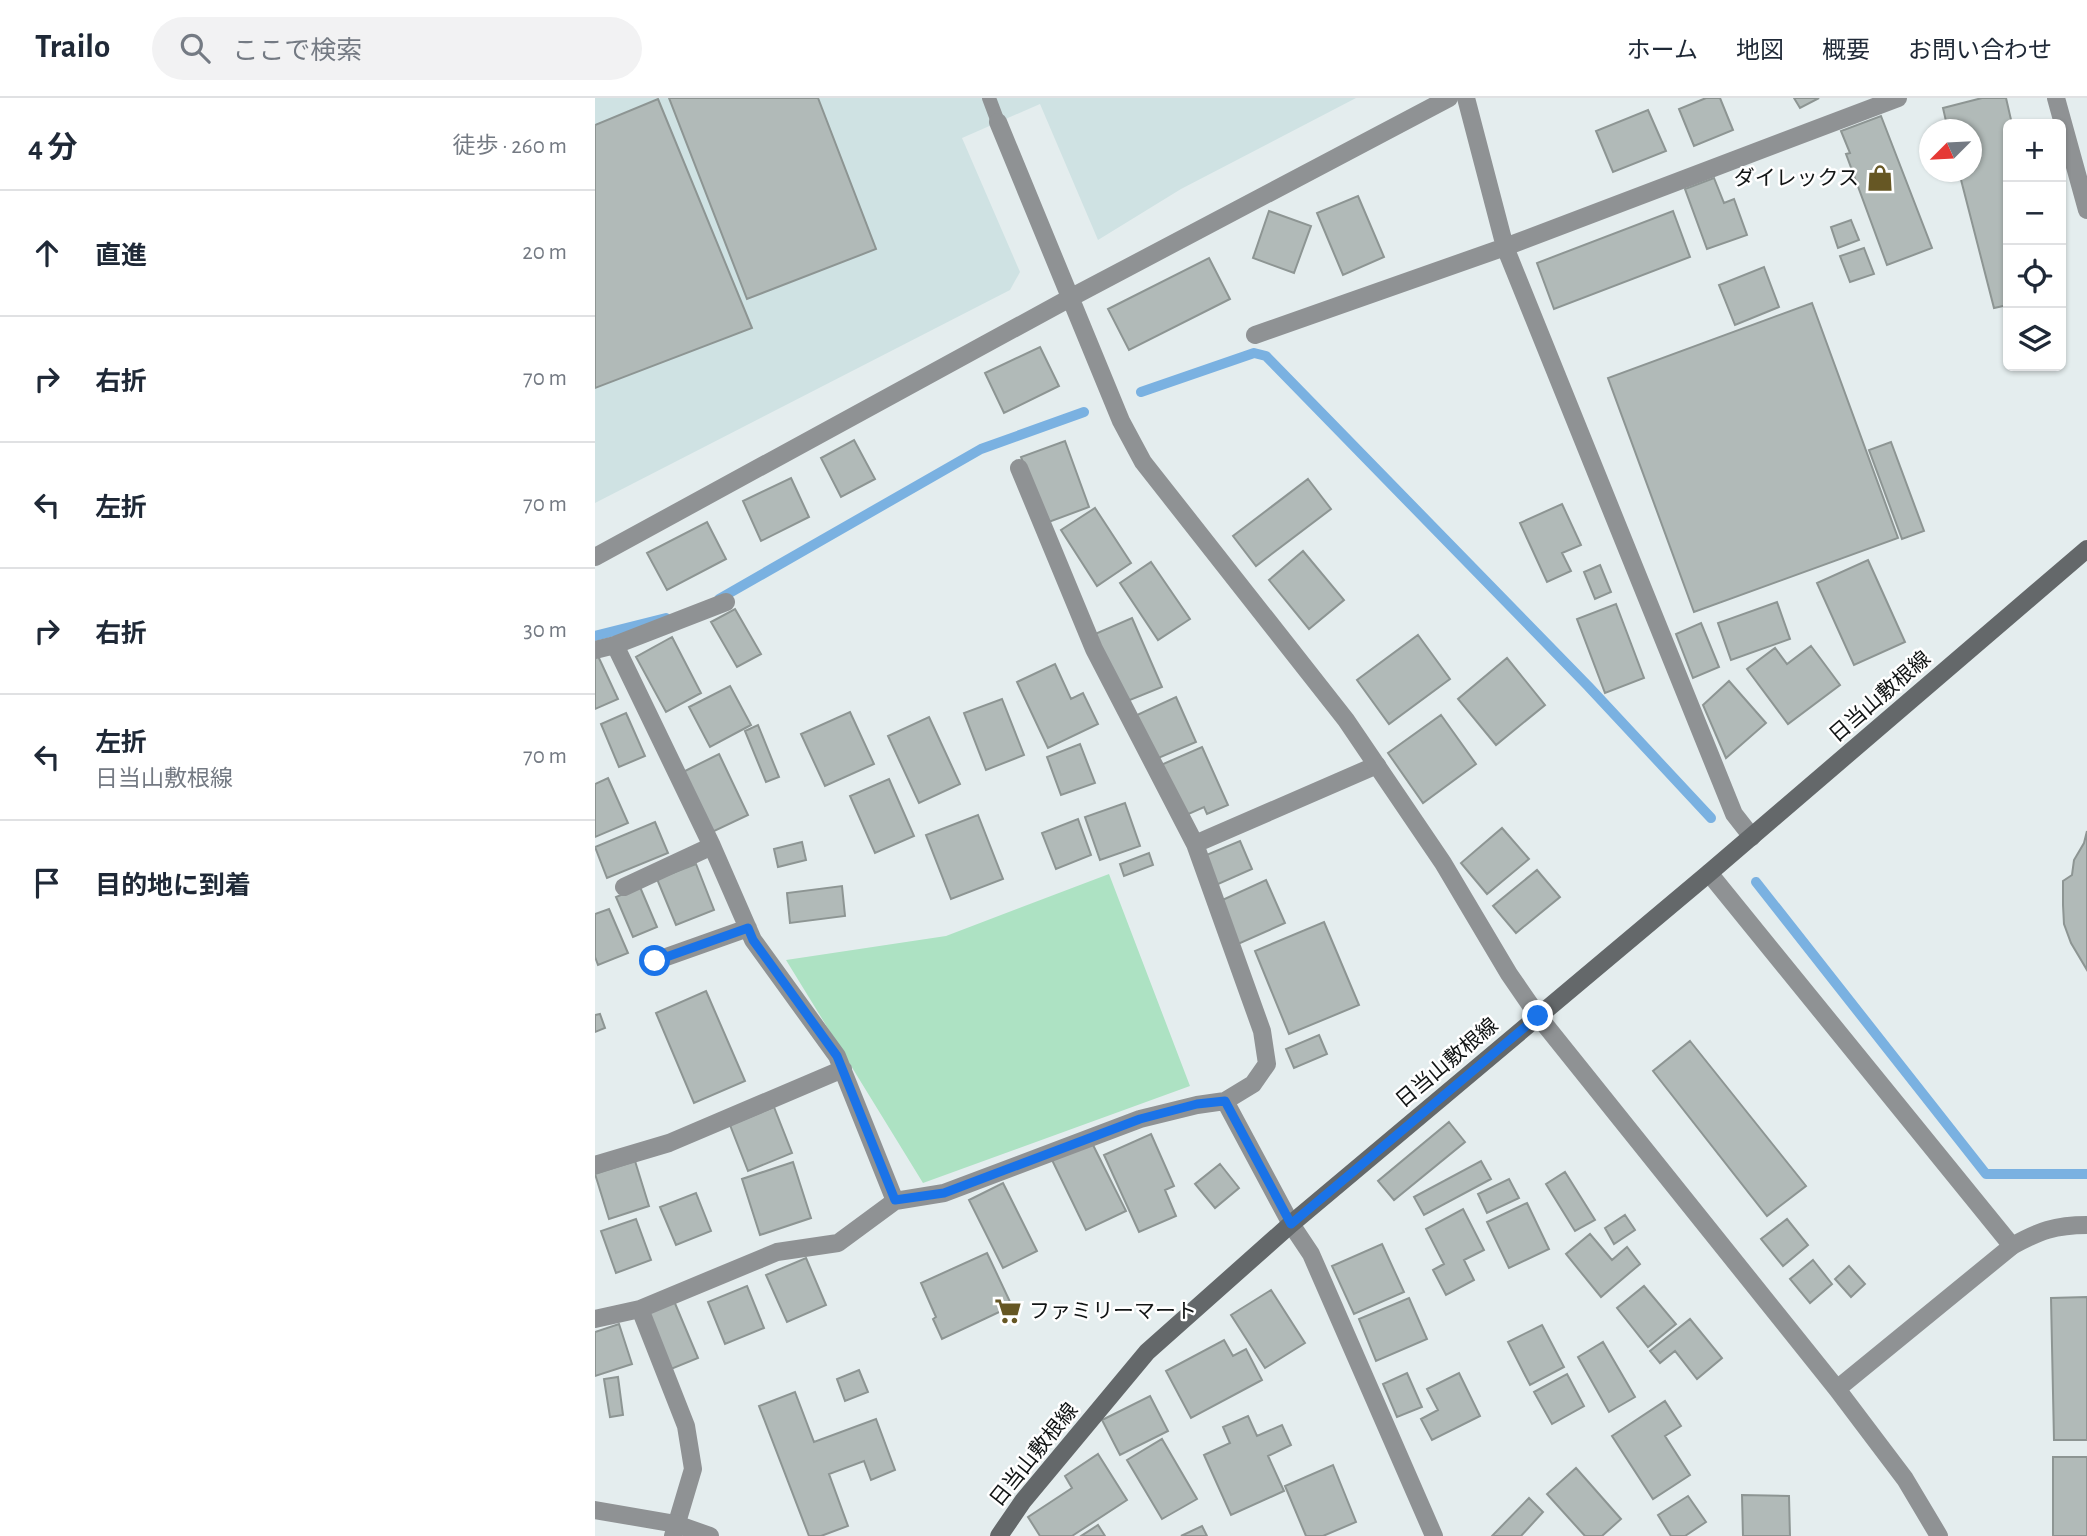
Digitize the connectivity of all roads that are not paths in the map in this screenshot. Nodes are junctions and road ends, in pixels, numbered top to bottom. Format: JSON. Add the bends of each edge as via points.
{"nodes":[{"id":1,"x":989,"y":98,"type":"edge"},
{"id":2,"x":1449,"y":98,"type":"edge"},
{"id":3,"x":1466,"y":98,"type":"edge"},
{"id":4,"x":1898,"y":98,"type":"edge"},
{"id":5,"x":2056,"y":98,"type":"edge"},
{"id":6,"x":998,"y":122,"type":"joint"},
{"id":7,"x":2087,"y":210,"type":"edge"},
{"id":8,"x":1505,"y":247,"type":"junction"},
{"id":9,"x":1070,"y":298,"type":"junction"},
{"id":10,"x":1255,"y":335,"type":"dead end"},
{"id":11,"x":1020,"y":468,"type":"dead end"},
{"id":12,"x":2087,"y":549,"type":"edge"},
{"id":13,"x":595,"y":556,"type":"edge"},
{"id":14,"x":726,"y":602,"type":"dead end"},
{"id":15,"x":615,"y":645,"type":"junction"},
{"id":16,"x":595,"y":650,"type":"edge"},
{"id":17,"x":1377,"y":765,"type":"junction"},
{"id":18,"x":1752,"y":837,"type":"junction"},
{"id":19,"x":1195,"y":844,"type":"junction"},
{"id":20,"x":712,"y":846,"type":"junction"},
{"id":21,"x":1709,"y":873,"type":"junction"},
{"id":22,"x":624,"y":887,"type":"dead end"},
{"id":23,"x":748,"y":928,"type":"junction"},
{"id":24,"x":655,"y":961,"type":"dead end"},
{"id":25,"x":1538,"y":1016,"type":"junction"},
{"id":26,"x":843,"y":1069,"type":"junction"},
{"id":27,"x":1225,"y":1101,"type":"junction"},
{"id":28,"x":595,"y":1165,"type":"edge"},
{"id":29,"x":895,"y":1200,"type":"junction"},
{"id":30,"x":1291,"y":1224,"type":"junction"},
{"id":31,"x":2087,"y":1225,"type":"edge"},
{"id":32,"x":2012,"y":1247,"type":"junction"},
{"id":33,"x":641,"y":1309,"type":"junction"},
{"id":34,"x":595,"y":1319,"type":"edge"},
{"id":35,"x":1837,"y":1388,"type":"junction"},
{"id":36,"x":595,"y":1510,"type":"edge"},
{"id":37,"x":674,"y":1530,"type":"edge"},
{"id":38,"x":711,"y":1536,"type":"edge"},
{"id":39,"x":999,"y":1536,"type":"edge"},
{"id":40,"x":1434,"y":1536,"type":"edge"},
{"id":41,"x":1939,"y":1536,"type":"edge"}],
"edges":[{"from":1,"to":6,"type":"lane"},
{"from":2,"to":9,"type":"street"},
{"from":3,"to":8,"type":"street"},
{"from":4,"to":8,"type":"street"},
{"from":5,"to":7,"type":"street"},
{"from":6,"to":9,"type":"street"},
{"from":8,"to":10,"type":"street"},
{"from":8,"to":18,"type":"street","via":[[1734,814]]},
{"from":9,"to":13,"type":"street"},
{"from":9,"to":17,"type":"street","via":[[1143,462]]},
{"from":11,"to":19,"type":"street","via":[[1094,649]]},
{"from":12,"to":18,"type":"main road","name":"日当山敷根線"},
{"from":14,"to":15,"type":"street"},
{"from":15,"to":16,"type":"street"},
{"from":15,"to":20,"type":"street"},
{"from":17,"to":19,"type":"street"},
{"from":17,"to":25,"type":"street"},
{"from":18,"to":21,"type":"main road","name":"日当山敷根線"},
{"from":19,"to":27,"type":"street","via":[[1262,1031],[1267,1064],[1253,1084]]},
{"from":20,"to":22,"type":"street"},
{"from":20,"to":23,"type":"street"},
{"from":21,"to":25,"type":"main road","name":"日当山敷根線"},
{"from":21,"to":32,"type":"street"},
{"from":23,"to":24,"type":"street"},
{"from":23,"to":26,"type":"street"},
{"from":25,"to":30,"type":"main road","name":"日当山敷根線"},
{"from":25,"to":35,"type":"street"},
{"from":26,"to":28,"type":"street","via":[[669,1143]]},
{"from":26,"to":29,"type":"street"},
{"from":27,"to":29,"type":"street","via":[[1140,1119],[944,1193]]},
{"from":27,"to":30,"type":"street"},
{"from":29,"to":33,"type":"street","via":[[838,1243],[777,1252]]},
{"from":30,"to":39,"type":"main road","name":"日当山敷根線","via":[[1147,1352]]},
{"from":30,"to":40,"type":"street","via":[[1311,1254]]},
{"from":31,"to":32,"type":"street","via":[[2038,1231]]},
{"from":32,"to":35,"type":"street"},
{"from":33,"to":34,"type":"street"},
{"from":33,"to":37,"type":"street","via":[[686,1426],[693,1469]]},
{"from":35,"to":41,"type":"street","via":[[1905,1479]]},
{"from":36,"to":37,"type":"street"},
{"from":37,"to":38,"type":"street"}]}
